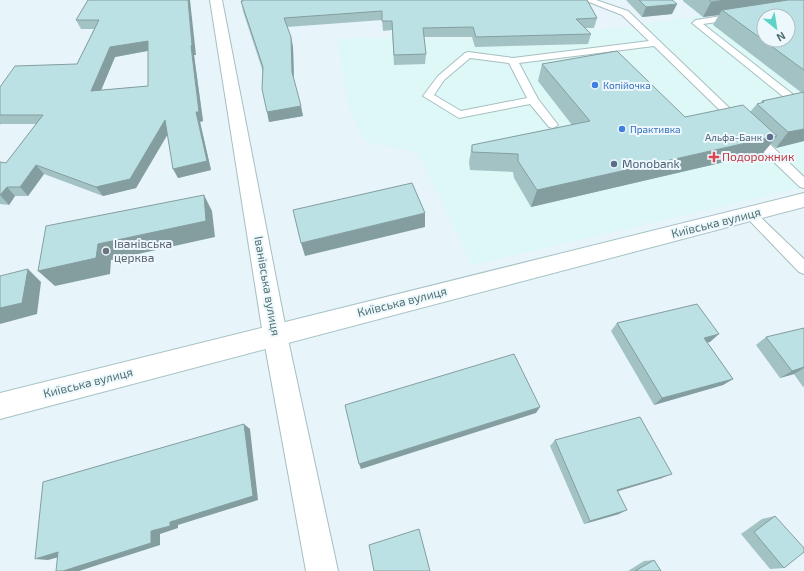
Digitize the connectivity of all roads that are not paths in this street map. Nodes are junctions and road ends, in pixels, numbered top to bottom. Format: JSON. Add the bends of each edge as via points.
{"nodes":[{"id":1,"x":216,"y":0,"type":"edge"},
{"id":2,"x":588,"y":0,"type":"edge"},
{"id":3,"x":622,"y":2,"type":"dead end"},
{"id":4,"x":625,"y":13,"type":"junction"},
{"id":5,"x":742,"y":16,"type":"edge"},
{"id":6,"x":655,"y":43,"type":"junction"},
{"id":7,"x":513,"y":61,"type":"junction"},
{"id":8,"x":533,"y":100,"type":"junction"},
{"id":9,"x":804,"y":108,"type":"edge"},
{"id":10,"x":553,"y":125,"type":"dead end"},
{"id":11,"x":804,"y":184,"type":"edge"},
{"id":12,"x":804,"y":200,"type":"edge"},
{"id":13,"x":750,"y":214,"type":"junction"},
{"id":14,"x":804,"y":268,"type":"edge"},
{"id":15,"x":275,"y":335,"type":"junction"},
{"id":16,"x":0,"y":406,"type":"edge"},
{"id":17,"x":322,"y":571,"type":"edge"}],
"edges":[{"from":1,"to":15,"type":"street","name":"Іванівська вулиця"},
{"from":2,"to":4,"type":"lane"},
{"from":3,"to":4,"type":"lane"},
{"from":4,"to":6,"type":"lane"},
{"from":5,"to":9,"type":"lane","via":[[696,23]]},
{"from":6,"to":7,"type":"lane"},
{"from":6,"to":11,"type":"lane"},
{"from":7,"to":8,"type":"lane"},
{"from":7,"to":8,"type":"lane","via":[[468,55],[441,78],[428,96],[459,115]]},
{"from":8,"to":10,"type":"lane"},
{"from":12,"to":13,"type":"street","name":"Київська вулиця"},
{"from":13,"to":14,"type":"lane"},
{"from":13,"to":15,"type":"street","name":"Київська вулиця"},
{"from":15,"to":16,"type":"street","name":"Київська вулиця"},
{"from":15,"to":17,"type":"street","name":"Іванівська вулиця"}]}
